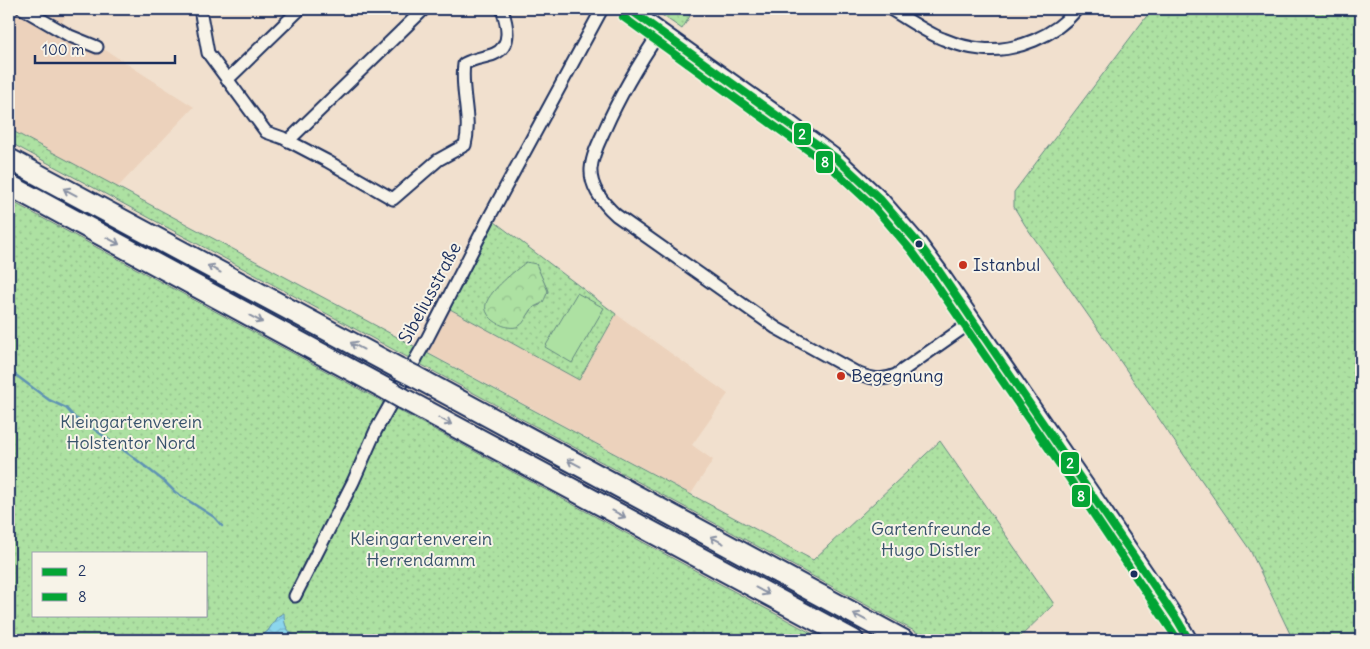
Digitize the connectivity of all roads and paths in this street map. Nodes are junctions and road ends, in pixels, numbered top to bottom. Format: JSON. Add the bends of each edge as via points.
{"nodes":[{"id":1,"x":23,"y":9,"type":"edge"},
{"id":2,"x":200,"y":9,"type":"edge"},
{"id":3,"x":300,"y":9,"type":"edge"},
{"id":4,"x":424,"y":9,"type":"edge"},
{"id":5,"x":502,"y":9,"type":"edge"},
{"id":6,"x":602,"y":9,"type":"edge"},
{"id":7,"x":629,"y":9,"type":"edge"},
{"id":8,"x":890,"y":9,"type":"edge"},
{"id":9,"x":1077,"y":9,"type":"edge"},
{"id":10,"x":660,"y":32,"type":"junction"},
{"id":11,"x":97,"y":47,"type":"dead end"},
{"id":12,"x":226,"y":80,"type":"junction"},
{"id":13,"x":288,"y":141,"type":"junction"},
{"id":14,"x":9,"y":159,"type":"edge"},
{"id":15,"x":9,"y":185,"type":"edge"},
{"id":16,"x":973,"y":321,"type":"junction"},
{"id":17,"x":295,"y":596,"type":"dead end"},
{"id":18,"x":853,"y":640,"type":"edge"},
{"id":19,"x":903,"y":640,"type":"edge"},
{"id":20,"x":1189,"y":640,"type":"edge"}],
"edges":[{"from":1,"to":11,"type":"street","via":[[70,36]]},
{"from":2,"to":12,"type":"street","via":[[208,54]]},
{"from":3,"to":12,"type":"street"},
{"from":4,"to":13,"type":"street"},
{"from":5,"to":13,"type":"street","via":[[507,38],[502,49],[464,64],[462,76],[468,135],[465,145],[438,160],[393,199]]},
{"from":6,"to":17,"type":"street","name":"Sibeliusstraße","via":[[376,430],[354,482]]},
{"from":7,"to":10,"type":"main road"},
{"from":8,"to":9,"type":"street","via":[[943,39],[982,49],[1000,49],[1032,41],[1069,20]]},
{"from":10,"to":16,"type":"main road","via":[[790,123],[833,156],[881,200],[919,244]]},
{"from":10,"to":16,"type":"street","via":[[620,97],[594,153],[591,171],[604,204],[776,328],[858,374],[873,379],[885,380],[896,375]]},
{"from":12,"to":13,"type":"street","via":[[266,132]]},
{"from":19,"to":14,"type":"highway","one_way":true},
{"from":15,"to":18,"type":"highway","one_way":true},
{"from":16,"to":20,"type":"main road"}]}
